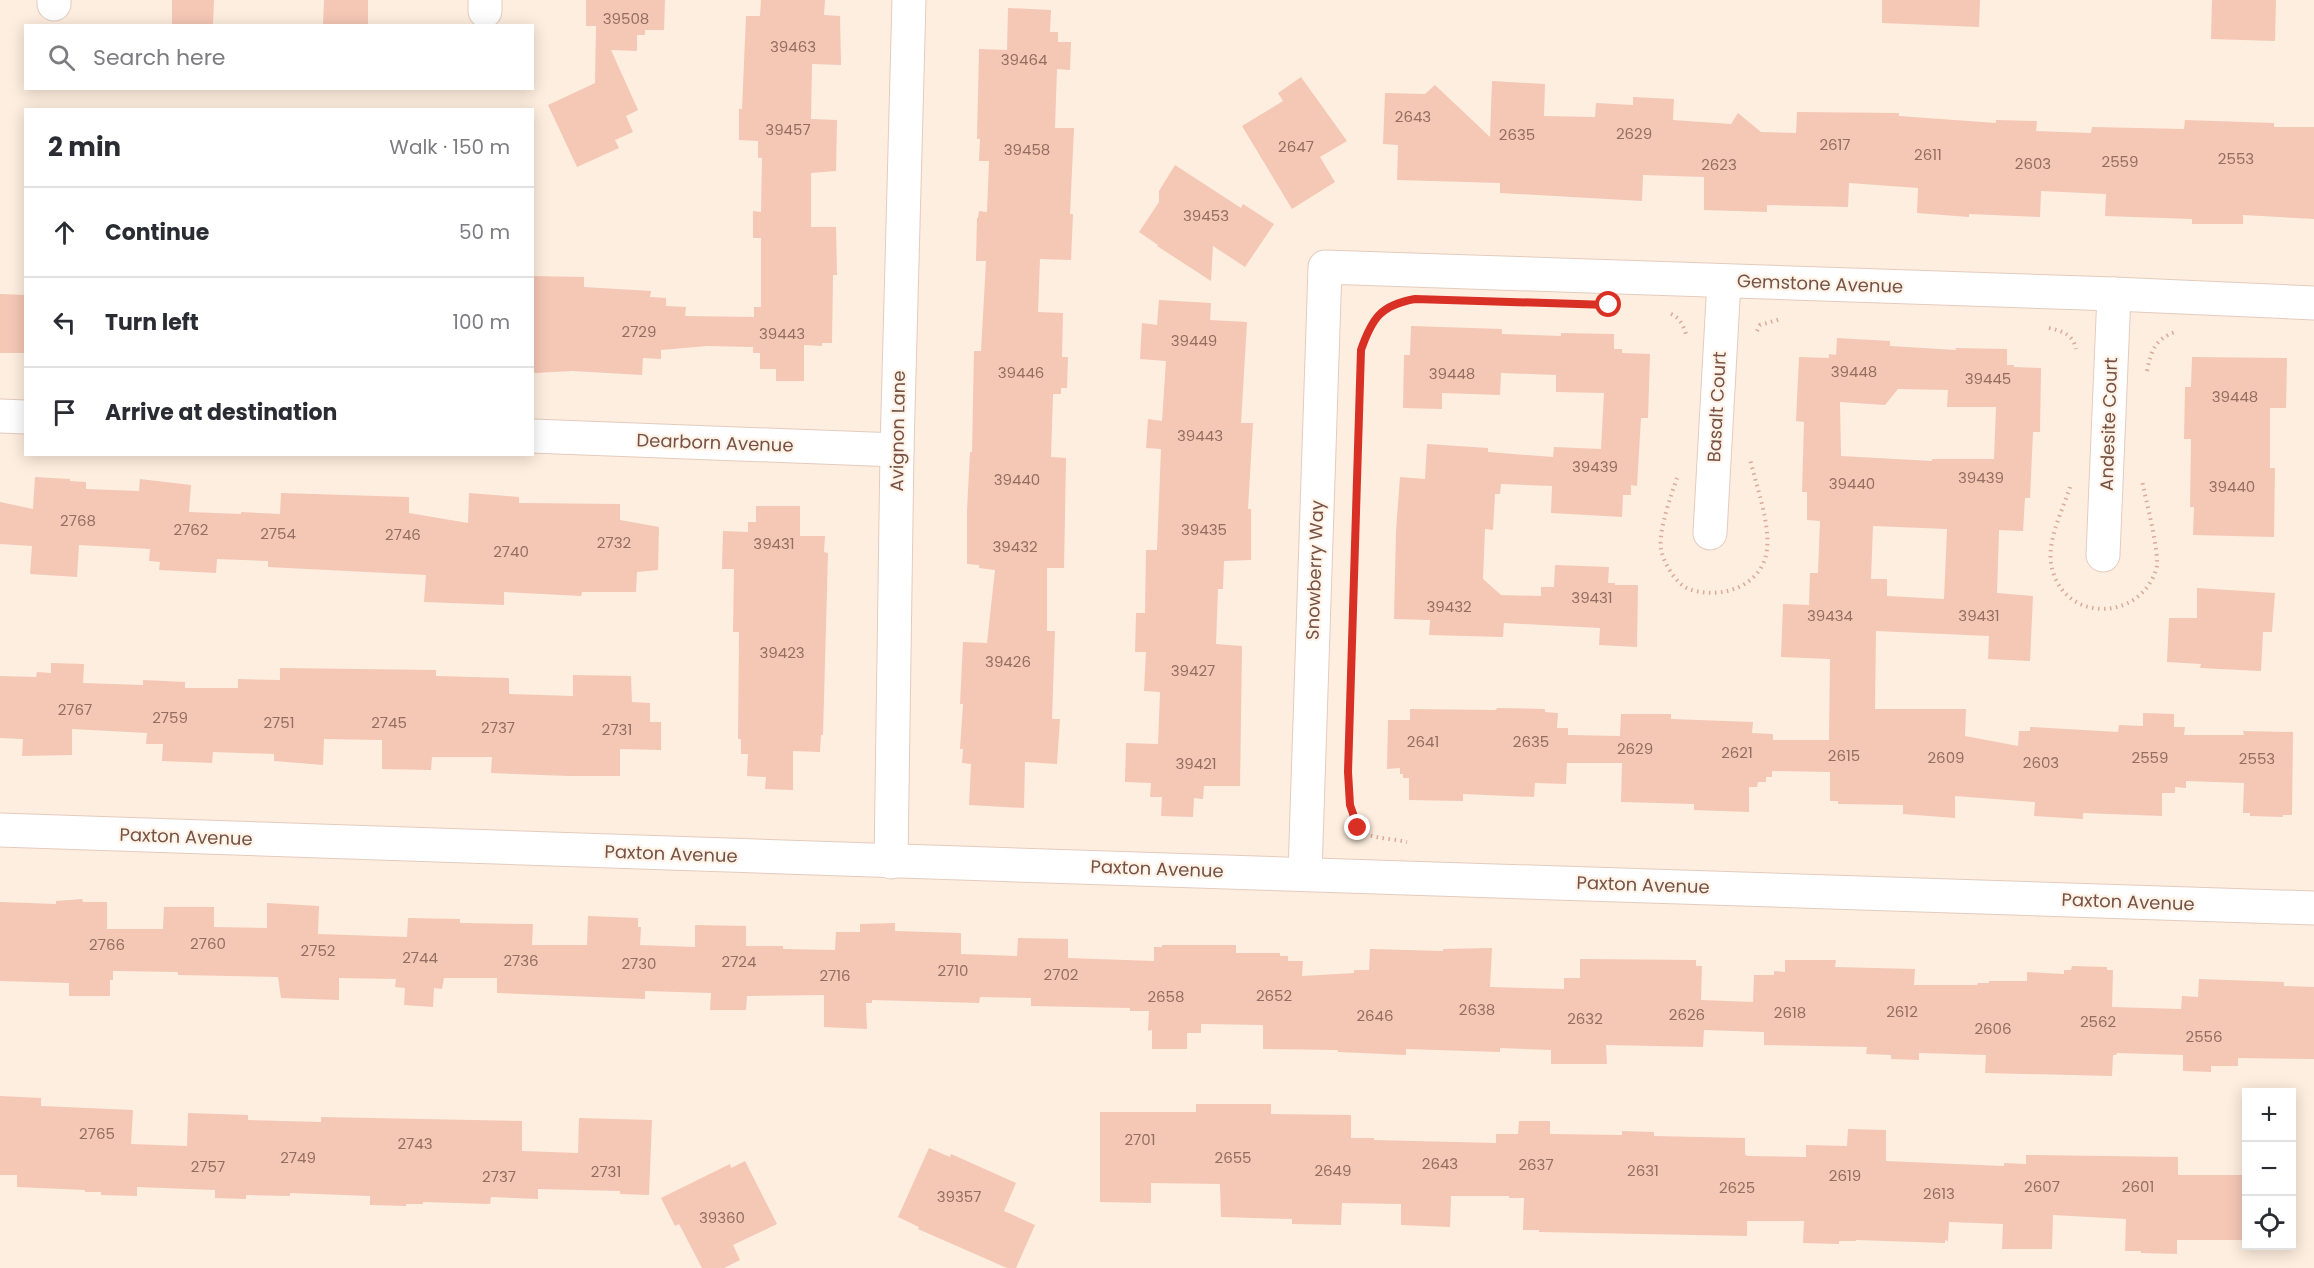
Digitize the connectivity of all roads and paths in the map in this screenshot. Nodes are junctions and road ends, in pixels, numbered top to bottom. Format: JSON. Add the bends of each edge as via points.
{"nodes":[{"id":1,"x":909,"y":0,"type":"edge"},
{"id":2,"x":1325,"y":267,"type":"joint"},
{"id":3,"x":1724,"y":281,"type":"junction"},
{"id":4,"x":2114,"y":294,"type":"junction"},
{"id":5,"x":1396,"y":303,"type":"dead end"},
{"id":6,"x":2314,"y":303,"type":"edge"},
{"id":7,"x":1665,"y":312,"type":"dead end"},
{"id":8,"x":1787,"y":317,"type":"dead end"},
{"id":9,"x":2042,"y":327,"type":"dead end"},
{"id":10,"x":2182,"y":331,"type":"dead end"},
{"id":11,"x":1756,"y":333,"type":"dead end"},
{"id":12,"x":1687,"y":345,"type":"dead end"},
{"id":13,"x":2076,"y":351,"type":"dead end"},
{"id":14,"x":2145,"y":381,"type":"dead end"},
{"id":15,"x":0,"y":416,"type":"edge"},
{"id":16,"x":24,"y":417,"type":"edge"},
{"id":17,"x":534,"y":436,"type":"edge"},
{"id":18,"x":897,"y":450,"type":"junction"},
{"id":19,"x":1749,"y":456,"type":"dead end"},
{"id":20,"x":2140,"y":469,"type":"dead end"},
{"id":21,"x":1677,"y":476,"type":"dead end"},
{"id":22,"x":2071,"y":481,"type":"dead end"},
{"id":23,"x":1710,"y":533,"type":"dead end"},
{"id":24,"x":2103,"y":555,"type":"dead end"},
{"id":25,"x":0,"y":830,"type":"edge"},
{"id":26,"x":1409,"y":842,"type":"dead end"},
{"id":27,"x":891,"y":862,"type":"junction"},
{"id":28,"x":1305,"y":873,"type":"junction"},
{"id":29,"x":2314,"y":908,"type":"edge"}],
"edges":[{"from":1,"to":18,"type":"street","name":"Avignon Lane"},
{"from":2,"to":3,"type":"street","name":"Gemstone Avenue"},
{"from":2,"to":28,"type":"street","name":"Snowberry Way"},
{"from":3,"to":4,"type":"street","name":"Gemstone Avenue"},
{"from":3,"to":23,"type":"street","name":"Basalt Court"},
{"from":4,"to":6,"type":"street","name":"Gemstone Avenue"},
{"from":4,"to":24,"type":"street","name":"Andesite Court"},
{"from":5,"to":26,"type":"path","via":[[1382,311],[1361,350],[1348,772],[1350,805],[1358,828],[1367,835]]},
{"from":7,"to":12,"type":"path","via":[[1683,324]]},
{"from":8,"to":11,"type":"path","via":[[1761,325]]},
{"from":9,"to":13,"type":"path","via":[[2069,334]]},
{"from":10,"to":14,"type":"path","via":[[2160,339],[2151,350]]},
{"from":15,"to":16,"type":"street"},
{"from":17,"to":18,"type":"street","name":"Dearborn Avenue"},
{"from":18,"to":27,"type":"street","name":"Avignon Lane"},
{"from":19,"to":21,"type":"path","via":[[1767,550],[1749,582],[1734,591],[1709,593],[1686,589],[1670,571],[1661,552],[1663,523]]},
{"from":20,"to":22,"type":"path","via":[[2156,549],[2156,569],[2137,599],[2110,609],[2086,606],[2066,595],[2052,571],[2053,538]]},
{"from":25,"to":27,"type":"street","name":"Paxton Avenue"},
{"from":27,"to":28,"type":"street","name":"Paxton Avenue"},
{"from":28,"to":29,"type":"street","name":"Paxton Avenue"}]}
